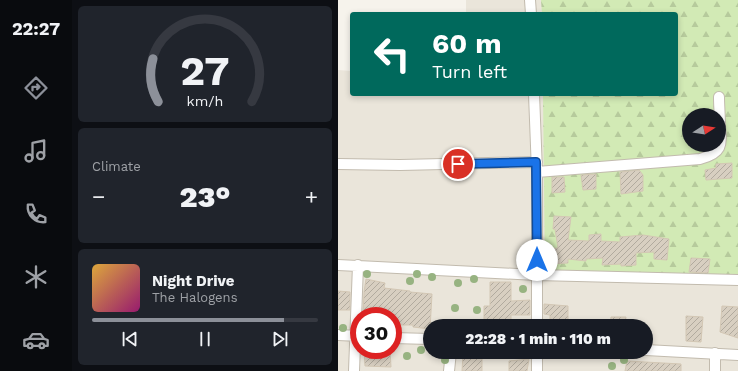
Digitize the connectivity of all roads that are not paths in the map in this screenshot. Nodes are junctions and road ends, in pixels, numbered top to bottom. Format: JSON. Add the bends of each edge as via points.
{"nodes":[{"id":1,"x":530,"y":0,"type":"edge"},
{"id":2,"x":531,"y":12,"type":"edge"},
{"id":3,"x":534,"y":96,"type":"edge"},
{"id":4,"x":719,"y":97,"type":"dead end"},
{"id":5,"x":338,"y":164,"type":"edge"},
{"id":6,"x":537,"y":167,"type":"junction"},
{"id":7,"x":338,"y":265,"type":"edge"},
{"id":8,"x":358,"y":266,"type":"junction"},
{"id":9,"x":537,"y":275,"type":"junction"},
{"id":10,"x":738,"y":280,"type":"edge"},
{"id":11,"x":357,"y":307,"type":"edge"},
{"id":12,"x":537,"y":319,"type":"edge"},
{"id":13,"x":338,"y":336,"type":"edge"},
{"id":14,"x":350,"y":336,"type":"edge"},
{"id":15,"x":402,"y":338,"type":"edge"},
{"id":16,"x":423,"y":339,"type":"edge"},
{"id":17,"x":653,"y":350,"type":"edge"},
{"id":18,"x":715,"y":353,"type":"junction"},
{"id":19,"x":738,"y":355,"type":"edge"},
{"id":20,"x":355,"y":359,"type":"edge"},
{"id":21,"x":450,"y":359,"type":"edge"},
{"id":22,"x":537,"y":359,"type":"edge"},
{"id":23,"x":354,"y":371,"type":"edge"},
{"id":24,"x":449,"y":371,"type":"edge"},
{"id":25,"x":537,"y":371,"type":"edge"},
{"id":26,"x":715,"y":371,"type":"edge"}],
"edges":[{"from":1,"to":2,"type":"street"},
{"from":3,"to":6,"type":"street"},
{"from":4,"to":6,"type":"street","via":[[721,142],[708,157],[692,160]]},
{"from":5,"to":6,"type":"street"},
{"from":6,"to":9,"type":"street"},
{"from":7,"to":8,"type":"street"},
{"from":8,"to":9,"type":"street"},
{"from":8,"to":11,"type":"street"},
{"from":9,"to":10,"type":"street"},
{"from":9,"to":12,"type":"street"},
{"from":13,"to":14,"type":"street"},
{"from":15,"to":16,"type":"street"},
{"from":17,"to":18,"type":"street"},
{"from":18,"to":19,"type":"street"},
{"from":18,"to":26,"type":"street"},
{"from":20,"to":23,"type":"street"},
{"from":21,"to":24,"type":"street"},
{"from":22,"to":25,"type":"street"}]}
